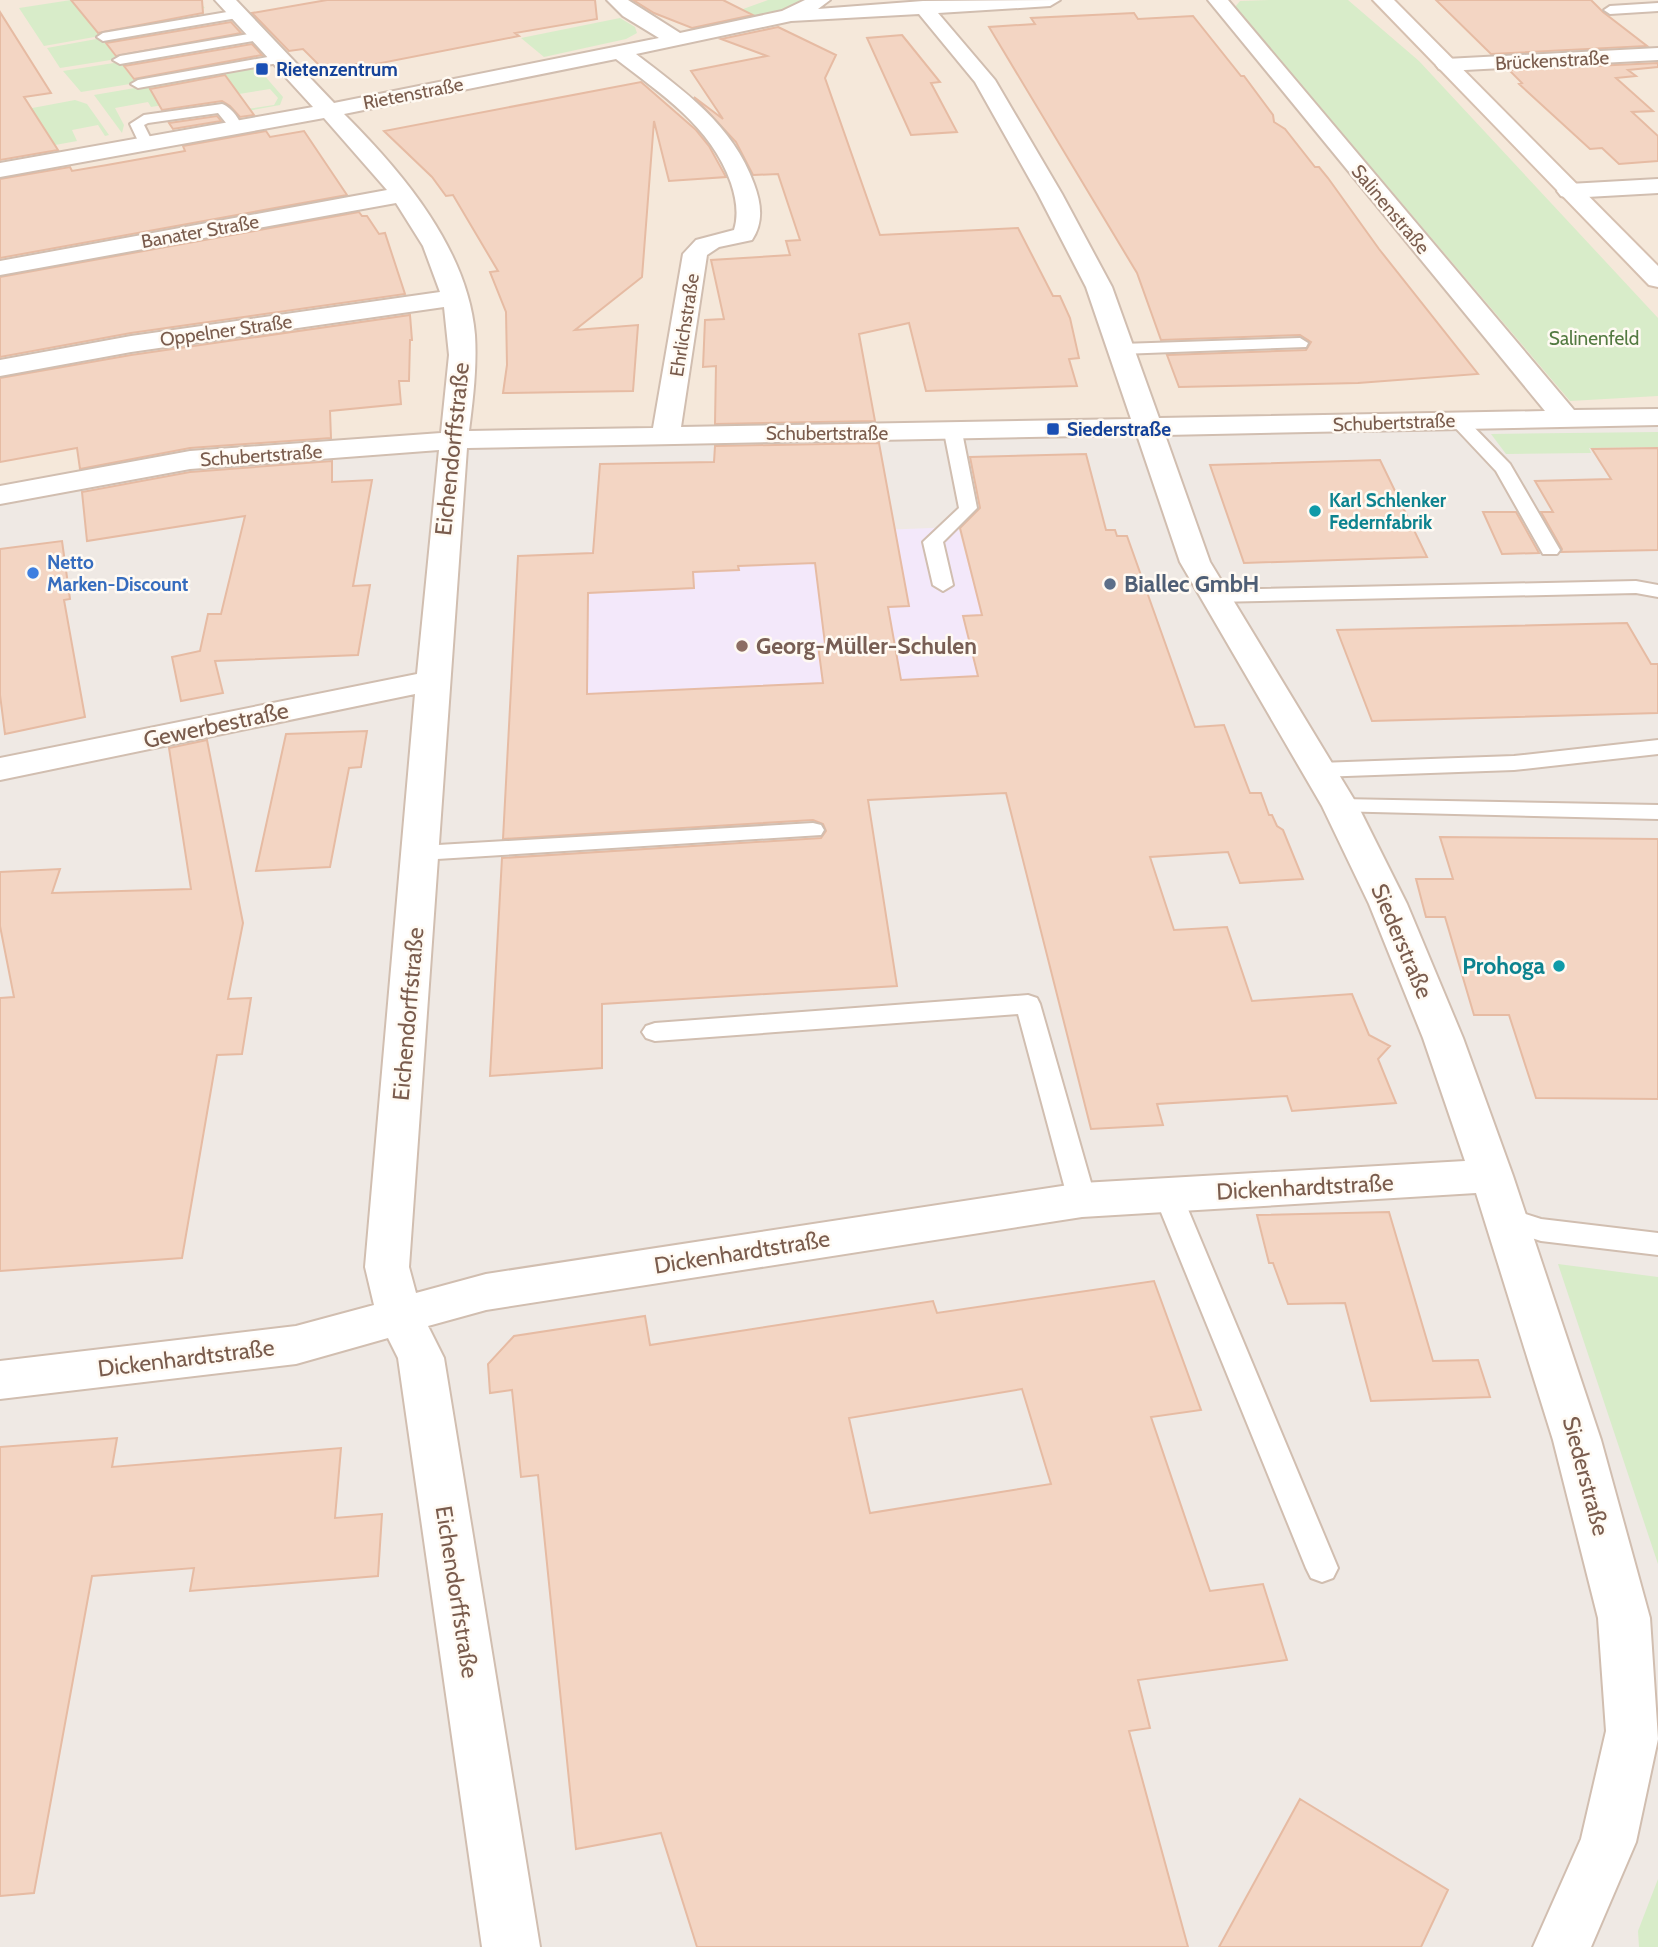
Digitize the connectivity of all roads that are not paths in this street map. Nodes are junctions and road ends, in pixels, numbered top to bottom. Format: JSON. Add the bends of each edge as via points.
{"nodes":[{"id":1,"x":617,"y":0,"type":"edge"},
{"id":2,"x":820,"y":0,"type":"edge"},
{"id":3,"x":1049,"y":0,"type":"edge"},
{"id":4,"x":1218,"y":0,"type":"edge"},
{"id":5,"x":1383,"y":0,"type":"edge"},
{"id":6,"x":935,"y":4,"type":"edge"},
{"id":7,"x":232,"y":7,"type":"edge"},
{"id":8,"x":1658,"y":7,"type":"edge"},
{"id":9,"x":1610,"y":10,"type":"dead end"},
{"id":10,"x":788,"y":16,"type":"junction"},
{"id":11,"x":103,"y":37,"type":"dead end"},
{"id":12,"x":260,"y":37,"type":"junction"},
{"id":13,"x":677,"y":40,"type":"junction"},
{"id":14,"x":620,"y":52,"type":"junction"},
{"id":15,"x":1658,"y":54,"type":"edge"},
{"id":16,"x":279,"y":59,"type":"junction"},
{"id":17,"x":120,"y":60,"type":"dead end"},
{"id":18,"x":1446,"y":65,"type":"junction"},
{"id":19,"x":138,"y":85,"type":"dead end"},
{"id":20,"x":330,"y":110,"type":"junction"},
{"id":21,"x":0,"y":170,"type":"edge"},
{"id":22,"x":1658,"y":186,"type":"edge"},
{"id":23,"x":1569,"y":191,"type":"junction"},
{"id":24,"x":400,"y":195,"type":"junction"},
{"id":25,"x":0,"y":268,"type":"edge"},
{"id":26,"x":1658,"y":280,"type":"edge"},
{"id":27,"x":454,"y":298,"type":"junction"},
{"id":28,"x":1300,"y":343,"type":"dead end"},
{"id":29,"x":1121,"y":349,"type":"junction"},
{"id":30,"x":0,"y":368,"type":"edge"},
{"id":31,"x":1565,"y":417,"type":"junction"},
{"id":32,"x":1658,"y":417,"type":"edge"},
{"id":33,"x":1458,"y":421,"type":"junction"},
{"id":34,"x":1148,"y":428,"type":"junction"},
{"id":35,"x":953,"y":432,"type":"junction"},
{"id":36,"x":666,"y":434,"type":"junction"},
{"id":37,"x":454,"y":440,"type":"junction"},
{"id":38,"x":0,"y":495,"type":"edge"},
{"id":39,"x":1550,"y":550,"type":"dead end"},
{"id":40,"x":943,"y":585,"type":"dead end"},
{"id":41,"x":1658,"y":591,"type":"edge"},
{"id":42,"x":1214,"y":596,"type":"junction"},
{"id":43,"x":432,"y":681,"type":"junction"},
{"id":44,"x":1658,"y":747,"type":"edge"},
{"id":45,"x":0,"y":769,"type":"edge"},
{"id":46,"x":1319,"y":770,"type":"junction"},
{"id":47,"x":1340,"y":806,"type":"junction"},
{"id":48,"x":1658,"y":811,"type":"edge"},
{"id":49,"x":813,"y":830,"type":"dead end"},
{"id":50,"x":421,"y":853,"type":"junction"},
{"id":51,"x":655,"y":1032,"type":"dead end"},
{"id":52,"x":1492,"y":1177,"type":"junction"},
{"id":53,"x":1168,"y":1195,"type":"junction"},
{"id":54,"x":1082,"y":1200,"type":"junction"},
{"id":55,"x":1507,"y":1219,"type":"junction"},
{"id":56,"x":1658,"y":1244,"type":"edge"},
{"id":57,"x":400,"y":1316,"type":"junction"},
{"id":58,"x":0,"y":1380,"type":"edge"},
{"id":59,"x":1322,"y":1568,"type":"dead end"},
{"id":60,"x":511,"y":1947,"type":"edge"},
{"id":61,"x":1562,"y":1947,"type":"edge"}],
"edges":[{"from":1,"to":13,"type":"street"},
{"from":2,"to":10,"type":"street","name":"Rietenstraße"},
{"from":3,"to":6,"type":"street"},
{"from":4,"to":31,"type":"street","name":"Salinenstraße"},
{"from":5,"to":18,"type":"street"},
{"from":6,"to":10,"type":"street"},
{"from":6,"to":29,"type":"street","name":"Siederstraße","via":[[1050,194],[1099,287]]},
{"from":7,"to":11,"type":"lane"},
{"from":7,"to":12,"type":"street","name":"Eichendorffstraße"},
{"from":8,"to":9,"type":"lane"},
{"from":10,"to":13,"type":"street","name":"Rietenstraße"},
{"from":12,"to":16,"type":"street","name":"Eichendorffstraße"},
{"from":12,"to":17,"type":"lane"},
{"from":13,"to":14,"type":"street","name":"Rietenstraße"},
{"from":14,"to":20,"type":"street","name":"Rietenstraße"},
{"from":14,"to":36,"type":"street","name":"Ehrlichstraße","via":[[723,139],[736,162],[749,212],[743,235],[713,240],[695,254]]},
{"from":15,"to":18,"type":"street","name":"Brückenstraße"},
{"from":16,"to":19,"type":"lane"},
{"from":16,"to":20,"type":"street","name":"Eichendorffstraße"},
{"from":18,"to":23,"type":"street"},
{"from":20,"to":21,"type":"street","name":"Rietenstraße"},
{"from":20,"to":24,"type":"street","name":"Eichendorffstraße"},
{"from":22,"to":23,"type":"street"},
{"from":23,"to":26,"type":"street"},
{"from":24,"to":25,"type":"street","name":"Banater Straße"},
{"from":24,"to":27,"type":"street","name":"Eichendorffstraße","via":[[428,235]]},
{"from":27,"to":30,"type":"street","name":"Oppelner Straße","via":[[131,344]]},
{"from":27,"to":37,"type":"street","name":"Eichendorffstraße","via":[[462,350]]},
{"from":28,"to":29,"type":"lane"},
{"from":29,"to":34,"type":"street","name":"Siederstraße"},
{"from":31,"to":32,"type":"street","name":"Schubertstraße"},
{"from":31,"to":33,"type":"street","name":"Schubertstraße"},
{"from":33,"to":34,"type":"street","name":"Schubertstraße"},
{"from":33,"to":39,"type":"lane","via":[[1504,468]]},
{"from":34,"to":35,"type":"street","name":"Schubertstraße"},
{"from":34,"to":42,"type":"street","name":"Siederstraße","via":[[1195,562]]},
{"from":35,"to":36,"type":"street","name":"Schubertstraße"},
{"from":35,"to":40,"type":"lane","via":[[968,508],[933,542]]},
{"from":36,"to":37,"type":"street","name":"Schubertstraße"},
{"from":37,"to":38,"type":"street","name":"Schubertstraße","via":[[190,460]]},
{"from":37,"to":43,"type":"street","name":"Eichendorffstraße"},
{"from":41,"to":42,"type":"lane","via":[[1636,587]]},
{"from":42,"to":46,"type":"street","name":"Siederstraße"},
{"from":43,"to":45,"type":"street","name":"Gewerbestraße"},
{"from":43,"to":50,"type":"street","name":"Eichendorffstraße"},
{"from":44,"to":46,"type":"lane","via":[[1514,763]]},
{"from":46,"to":47,"type":"street","name":"Siederstraße"},
{"from":47,"to":48,"type":"lane"},
{"from":47,"to":52,"type":"street","name":"Siederstraße","via":[[1443,1038]]},
{"from":49,"to":50,"type":"lane"},
{"from":50,"to":57,"type":"street","name":"Eichendorffstraße","via":[[387,1266]]},
{"from":51,"to":54,"type":"lane","via":[[1028,1004]]},
{"from":52,"to":53,"type":"street","name":"Dickenhardtstraße"},
{"from":52,"to":55,"type":"street","name":"Siederstraße"},
{"from":53,"to":54,"type":"street","name":"Dickenhardtstraße"},
{"from":53,"to":59,"type":"lane"},
{"from":54,"to":57,"type":"street","name":"Dickenhardtstraße","via":[[486,1292]]},
{"from":55,"to":56,"type":"lane","via":[[1541,1230]]},
{"from":55,"to":61,"type":"street","name":"Siederstraße","via":[[1577,1440],[1624,1618],[1633,1731],[1608,1842]]},
{"from":57,"to":58,"type":"street","name":"Dickenhardtstraße","via":[[296,1345]]},
{"from":57,"to":60,"type":"street","name":"Eichendorffstraße","via":[[421,1358]]}]}
